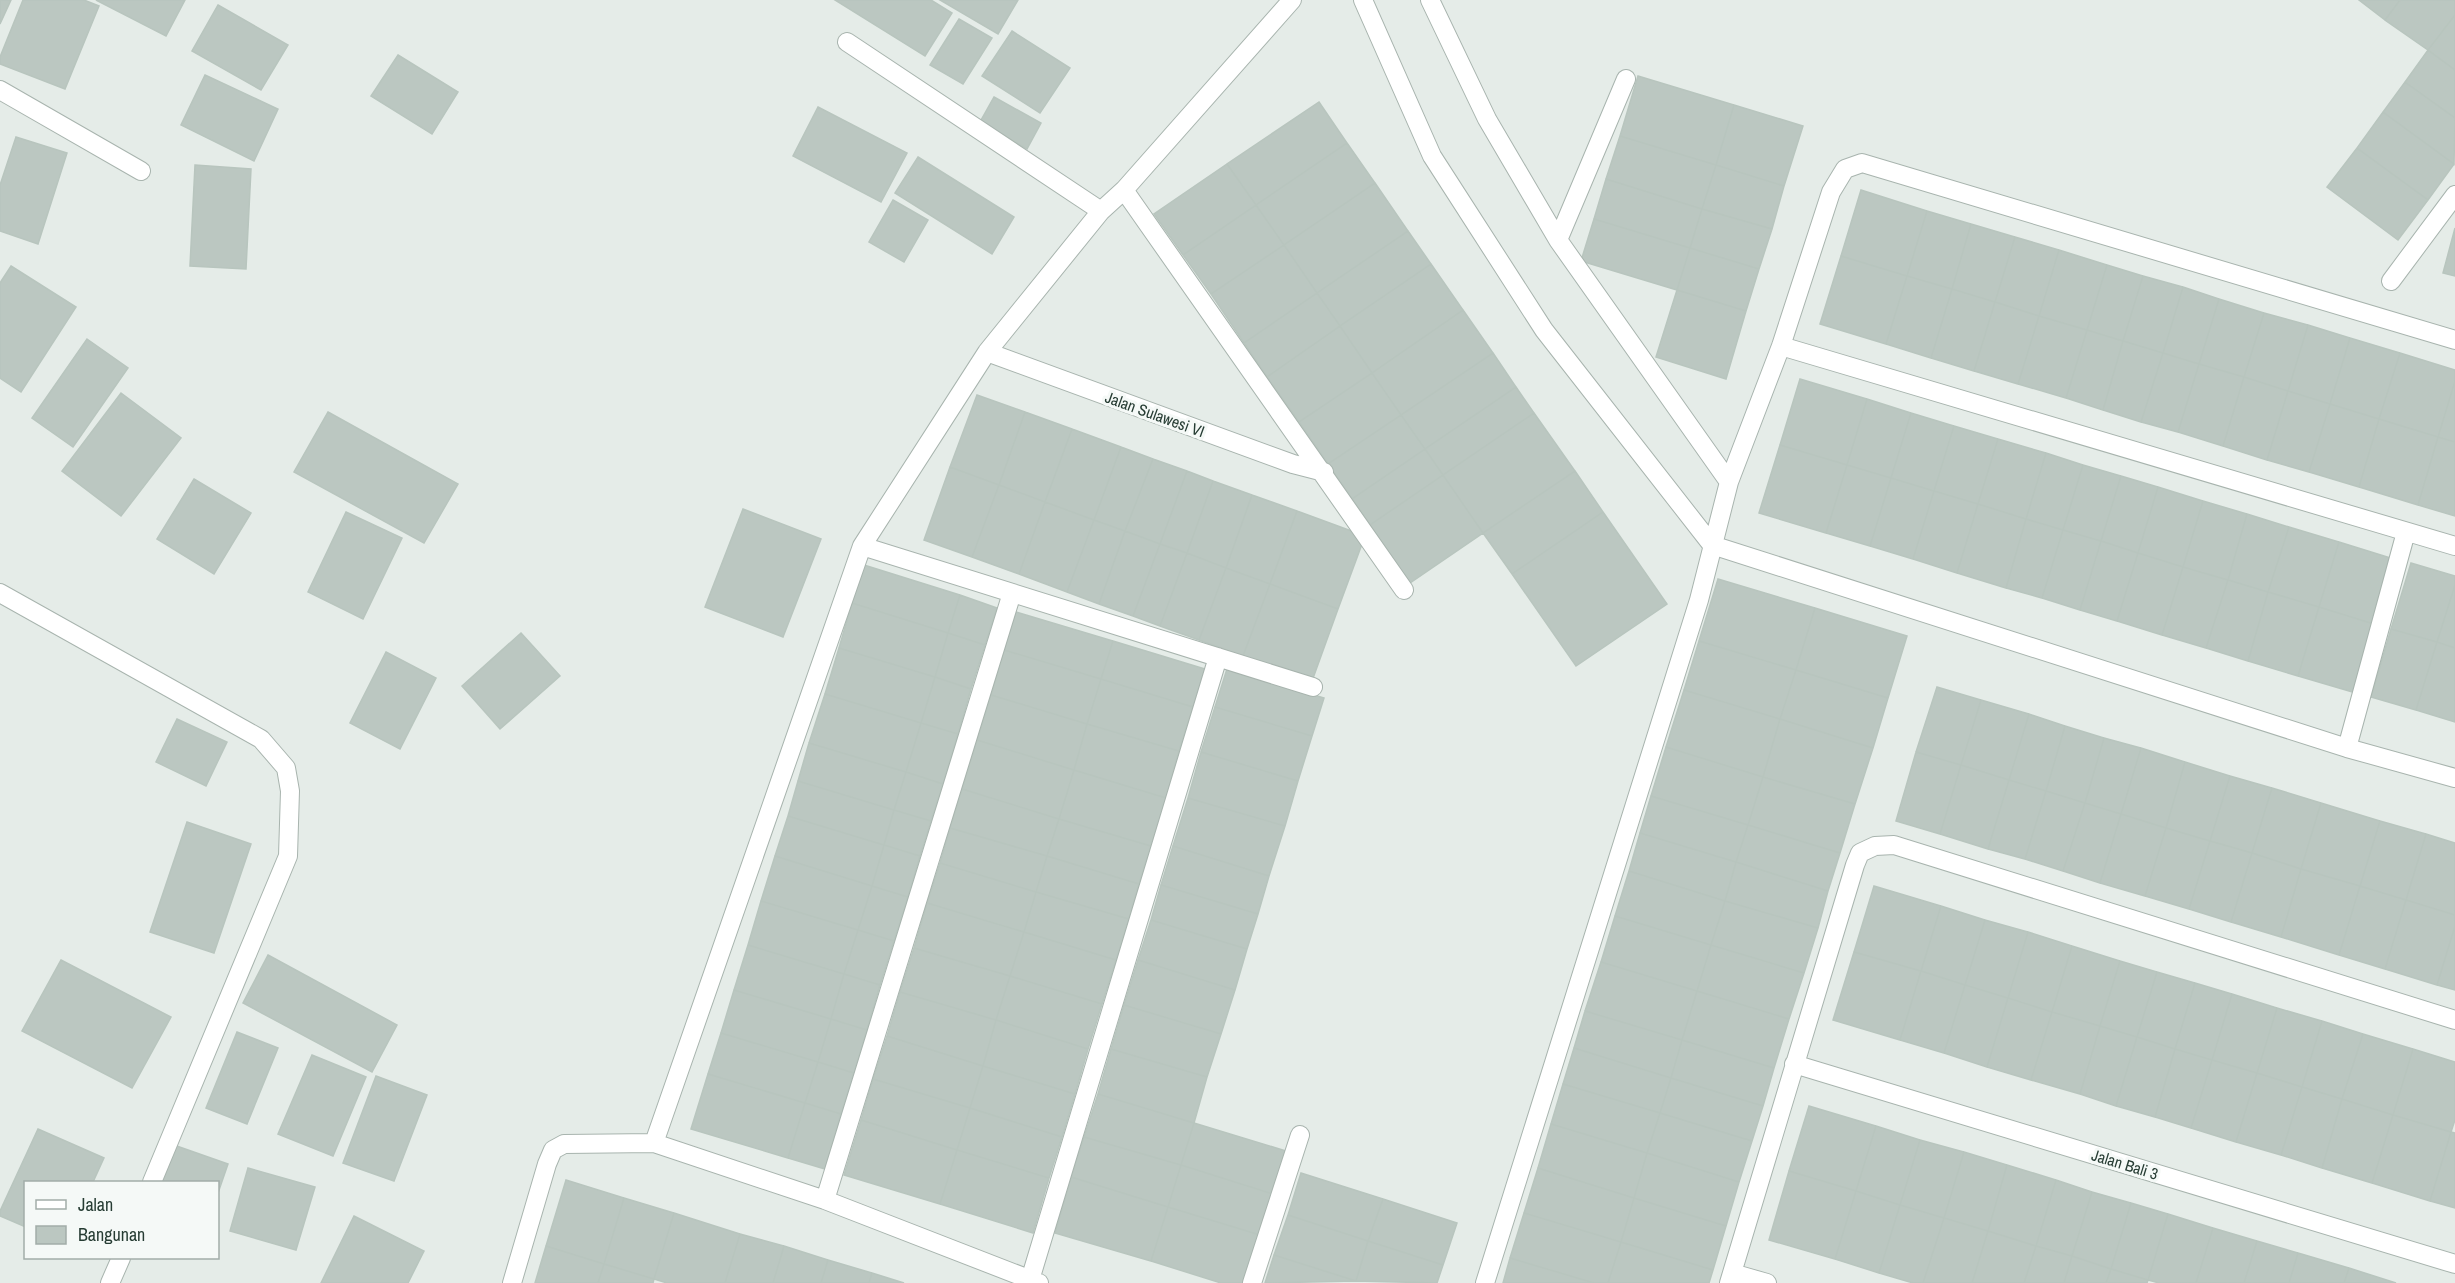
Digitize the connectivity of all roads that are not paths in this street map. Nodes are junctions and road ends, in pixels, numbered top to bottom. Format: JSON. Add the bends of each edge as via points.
{"nodes":[{"id":1,"x":1292,"y":0,"type":"edge"},
{"id":2,"x":1363,"y":0,"type":"edge"},
{"id":3,"x":1430,"y":0,"type":"edge"},
{"id":4,"x":847,"y":42,"type":"dead end"},
{"id":5,"x":1626,"y":78,"type":"dead end"},
{"id":6,"x":0,"y":90,"type":"edge"},
{"id":7,"x":141,"y":171,"type":"dead end"},
{"id":8,"x":1124,"y":190,"type":"junction"},
{"id":9,"x":2455,"y":195,"type":"edge"},
{"id":10,"x":1101,"y":211,"type":"junction"},
{"id":11,"x":1558,"y":240,"type":"junction"},
{"id":12,"x":2391,"y":282,"type":"dead end"},
{"id":13,"x":2455,"y":340,"type":"edge"},
{"id":14,"x":1781,"y":346,"type":"junction"},
{"id":15,"x":987,"y":351,"type":"junction"},
{"id":16,"x":1324,"y":472,"type":"junction"},
{"id":17,"x":1730,"y":482,"type":"junction"},
{"id":18,"x":2406,"y":532,"type":"junction"},
{"id":19,"x":1712,"y":545,"type":"junction"},
{"id":20,"x":862,"y":546,"type":"junction"},
{"id":21,"x":2455,"y":546,"type":"edge"},
{"id":22,"x":1404,"y":590,"type":"dead end"},
{"id":23,"x":0,"y":592,"type":"edge"},
{"id":24,"x":1012,"y":592,"type":"junction"},
{"id":25,"x":1218,"y":657,"type":"junction"},
{"id":26,"x":1313,"y":687,"type":"dead end"},
{"id":27,"x":2347,"y":748,"type":"junction"},
{"id":28,"x":2455,"y":778,"type":"edge"},
{"id":29,"x":2455,"y":1020,"type":"edge"},
{"id":30,"x":1794,"y":1064,"type":"junction"},
{"id":31,"x":1300,"y":1135,"type":"dead end"},
{"id":32,"x":654,"y":1143,"type":"junction"},
{"id":33,"x":152,"y":1181,"type":"edge"},
{"id":34,"x":825,"y":1200,"type":"junction"},
{"id":35,"x":120,"y":1259,"type":"edge"},
{"id":36,"x":2455,"y":1264,"type":"edge"},
{"id":37,"x":1731,"y":1278,"type":"edge"},
{"id":38,"x":1034,"y":1281,"type":"edge"},
{"id":39,"x":110,"y":1283,"type":"edge"},
{"id":40,"x":512,"y":1283,"type":"edge"},
{"id":41,"x":1252,"y":1283,"type":"edge"},
{"id":42,"x":1485,"y":1283,"type":"edge"},
{"id":43,"x":1767,"y":1283,"type":"edge"}],
"edges":[{"from":1,"to":8,"type":"street"},
{"from":2,"to":19,"type":"street","via":[[1432,156],[1544,330]]},
{"from":3,"to":11,"type":"street","via":[[1487,119]]},
{"from":4,"to":10,"type":"street"},
{"from":5,"to":11,"type":"street"},
{"from":6,"to":7,"type":"street"},
{"from":8,"to":10,"type":"street"},
{"from":8,"to":16,"type":"street"},
{"from":9,"to":12,"type":"street"},
{"from":10,"to":15,"type":"street"},
{"from":11,"to":17,"type":"street"},
{"from":13,"to":14,"type":"street","via":[[1862,163],[1845,169],[1831,192]]},
{"from":14,"to":17,"type":"street"},
{"from":14,"to":18,"type":"street"},
{"from":15,"to":16,"type":"street","name":"Jalan Sulawesi VI"},
{"from":15,"to":20,"type":"street"},
{"from":16,"to":22,"type":"street"},
{"from":17,"to":19,"type":"street"},
{"from":18,"to":21,"type":"street"},
{"from":18,"to":27,"type":"street"},
{"from":19,"to":27,"type":"street"},
{"from":19,"to":42,"type":"street","via":[[1699,600]]},
{"from":20,"to":24,"type":"street"},
{"from":20,"to":32,"type":"street"},
{"from":23,"to":33,"type":"street","via":[[261,739],[286,768],[290,791],[288,856]]},
{"from":24,"to":25,"type":"street"},
{"from":24,"to":34,"type":"street"},
{"from":25,"to":26,"type":"street"},
{"from":25,"to":38,"type":"street"},
{"from":27,"to":28,"type":"street"},
{"from":29,"to":30,"type":"street","via":[[1894,844],[1875,846],[1860,853],[1857,859]]},
{"from":30,"to":36,"type":"street","name":"Jalan Bali 3"},
{"from":30,"to":37,"type":"street"},
{"from":31,"to":41,"type":"street"},
{"from":32,"to":34,"type":"street"},
{"from":32,"to":40,"type":"street","via":[[581,1142],[554,1150]]},
{"from":34,"to":38,"type":"street"},
{"from":35,"to":39,"type":"street"},
{"from":37,"to":43,"type":"street"}]}
